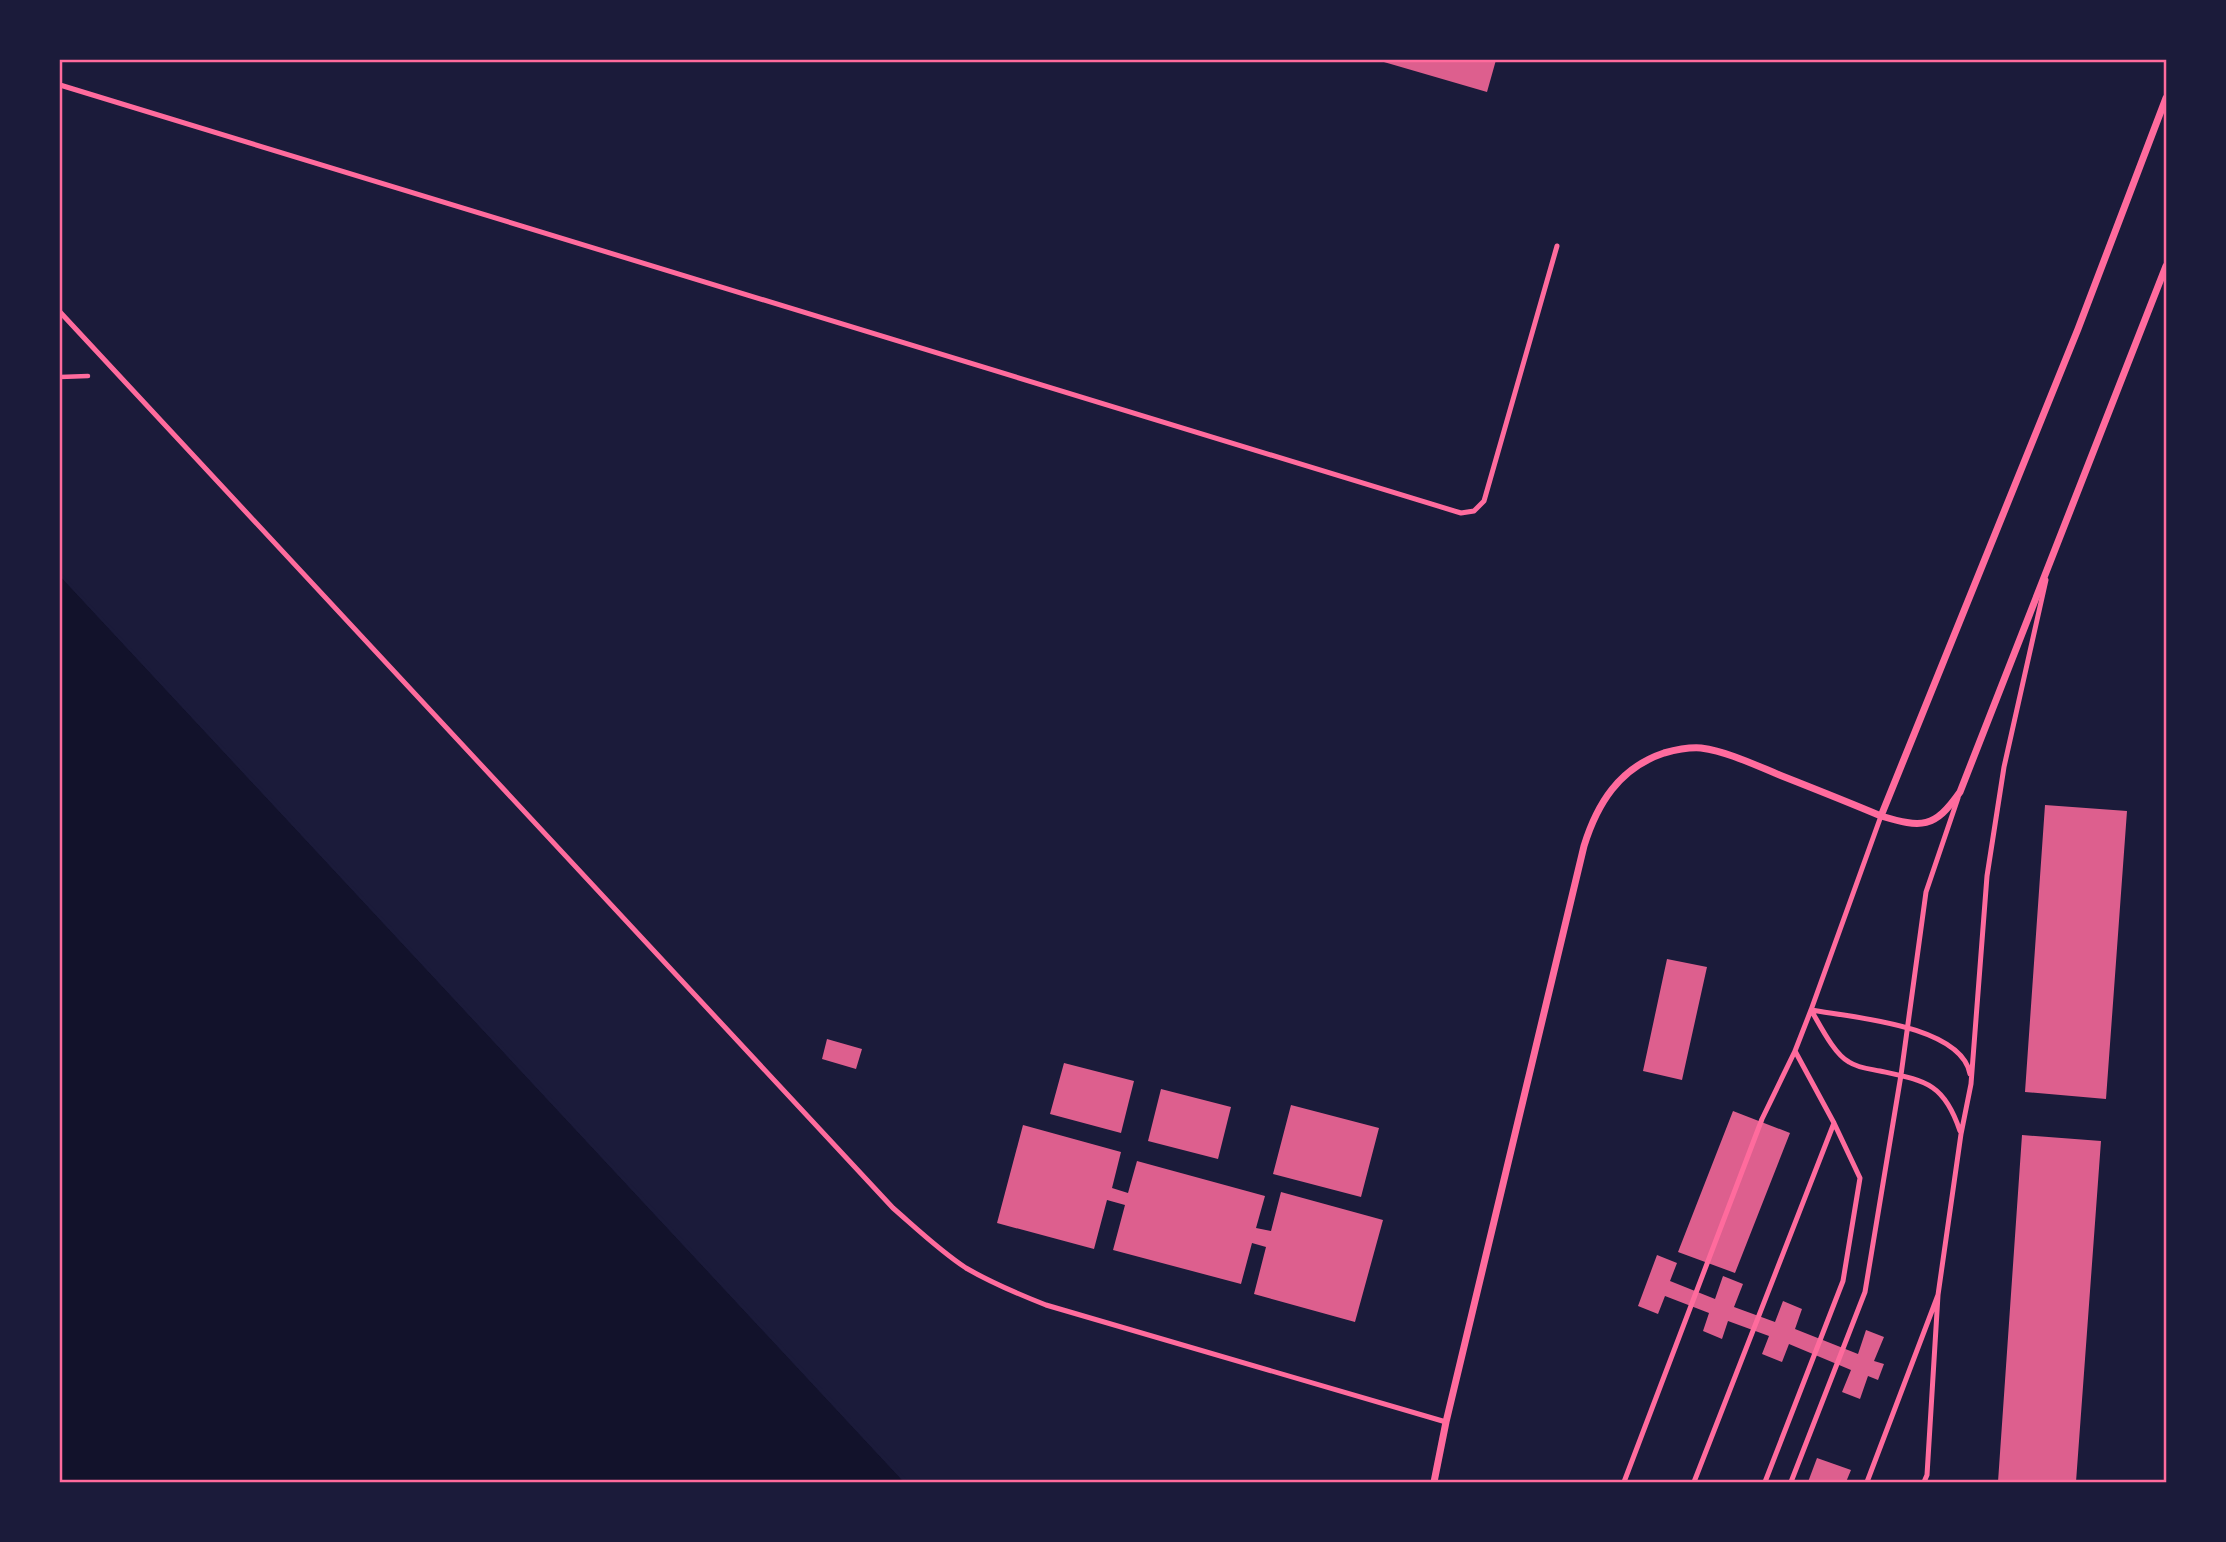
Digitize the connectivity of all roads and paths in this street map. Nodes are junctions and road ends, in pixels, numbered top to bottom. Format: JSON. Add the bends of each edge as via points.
{"nodes":[{"id":1,"x":60,"y":85,"type":"edge"},
{"id":2,"x":2166,"y":98,"type":"edge"},
{"id":3,"x":1557,"y":246,"type":"dead end"},
{"id":4,"x":2166,"y":265,"type":"edge"},
{"id":5,"x":60,"y":312,"type":"edge"},
{"id":6,"x":2049,"y":567,"type":"junction"},
{"id":7,"x":1960,"y":792,"type":"junction"},
{"id":8,"x":1881,"y":816,"type":"junction"},
{"id":9,"x":1811,"y":1010,"type":"junction"},
{"id":10,"x":1908,"y":1028,"type":"junction"},
{"id":11,"x":1795,"y":1051,"type":"junction"},
{"id":12,"x":1901,"y":1075,"type":"junction"},
{"id":13,"x":1971,"y":1084,"type":"junction"},
{"id":14,"x":1834,"y":1123,"type":"junction"},
{"id":15,"x":1961,"y":1134,"type":"junction"},
{"id":16,"x":1938,"y":1295,"type":"junction"},
{"id":17,"x":1446,"y":1422,"type":"junction"},
{"id":18,"x":1434,"y":1482,"type":"edge"},
{"id":19,"x":1624,"y":1482,"type":"edge"},
{"id":20,"x":1694,"y":1482,"type":"edge"},
{"id":21,"x":1765,"y":1482,"type":"edge"},
{"id":22,"x":1791,"y":1482,"type":"edge"},
{"id":23,"x":1867,"y":1482,"type":"edge"},
{"id":24,"x":1924,"y":1482,"type":"edge"}],
"edges":[{"from":1,"to":3,"type":"lane","via":[[1461,513],[1474,511],[1485,501]]},
{"from":2,"to":8,"type":"street"},
{"from":4,"to":6,"type":"street"},
{"from":5,"to":17,"type":"lane","via":[[893,1208],[928,1239],[1006,1290],[1046,1305]]},
{"from":6,"to":7,"type":"street"},
{"from":6,"to":13,"type":"lane","via":[[2004,767],[1987,876]]},
{"from":7,"to":8,"type":"street","via":[[1933,821],[1917,824]]},
{"from":7,"to":10,"type":"lane","via":[[1926,892]]},
{"from":8,"to":9,"type":"lane"},
{"from":8,"to":17,"type":"street","via":[[1729,755],[1699,748],[1649,758],[1623,776],[1606,796],[1584,846]]},
{"from":9,"to":10,"type":"lane"},
{"from":9,"to":11,"type":"lane"},
{"from":9,"to":12,"type":"lane","via":[[1849,1063]]},
{"from":10,"to":12,"type":"lane"},
{"from":10,"to":13,"type":"lane","via":[[1960,1054]]},
{"from":11,"to":14,"type":"lane"},
{"from":11,"to":19,"type":"lane","via":[[1762,1119]]},
{"from":12,"to":15,"type":"lane","via":[[1939,1091]]},
{"from":12,"to":22,"type":"lane","via":[[1864,1292]]},
{"from":13,"to":15,"type":"lane"},
{"from":14,"to":20,"type":"lane"},
{"from":14,"to":21,"type":"lane","via":[[1860,1178],[1843,1281]]},
{"from":15,"to":16,"type":"lane"},
{"from":16,"to":23,"type":"lane"},
{"from":16,"to":24,"type":"lane"},
{"from":17,"to":18,"type":"street"}]}
